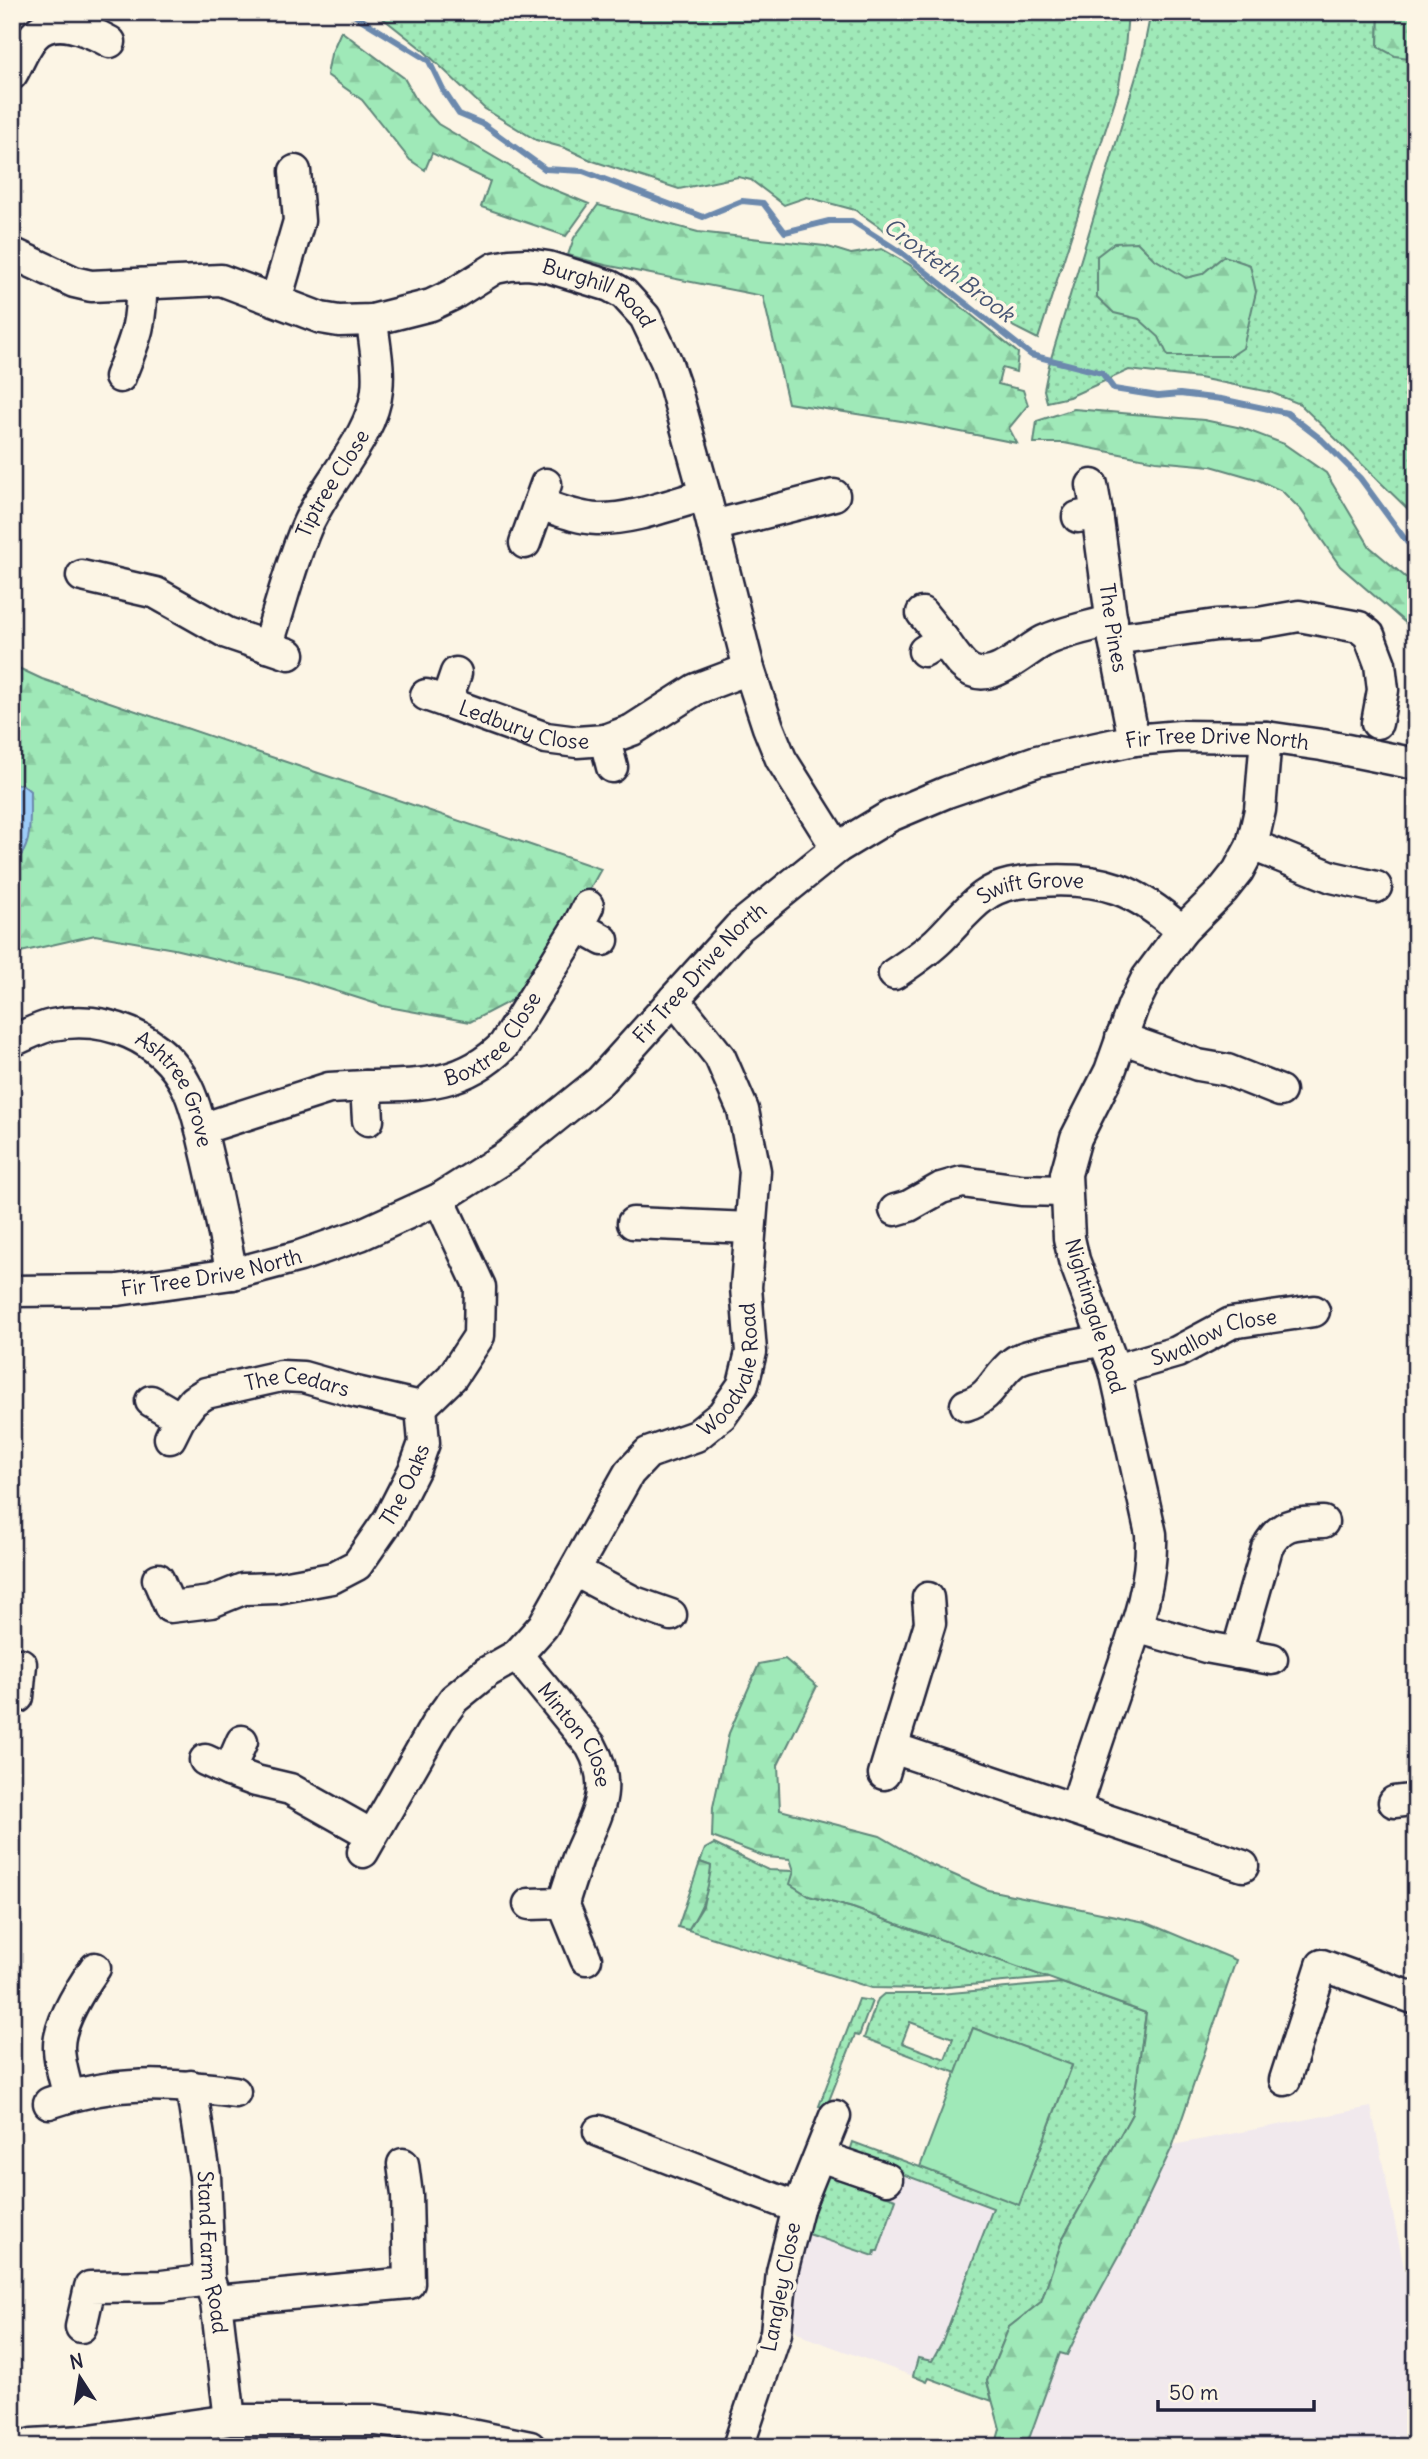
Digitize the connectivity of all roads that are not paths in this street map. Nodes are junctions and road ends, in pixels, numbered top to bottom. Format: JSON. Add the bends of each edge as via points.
{"nodes":[{"id":1,"x":112,"y":44,"type":"dead end"},
{"id":2,"x":12,"y":74,"type":"edge"},
{"id":3,"x":302,"y":162,"type":"dead end"},
{"id":4,"x":12,"y":253,"type":"edge"},
{"id":5,"x":141,"y":284,"type":"junction"},
{"id":6,"x":276,"y":300,"type":"junction"},
{"id":7,"x":372,"y":320,"type":"junction"},
{"id":8,"x":119,"y":381,"type":"dead end"},
{"id":9,"x":834,"y":493,"type":"dead end"},
{"id":10,"x":705,"y":495,"type":"junction"},
{"id":11,"x":1089,"y":505,"type":"dead end"},
{"id":12,"x":713,"y":526,"type":"junction"},
{"id":13,"x":525,"y":543,"type":"dead end"},
{"id":14,"x":79,"y":576,"type":"dead end"},
{"id":15,"x":922,"y":613,"type":"dead end"},
{"id":16,"x":1113,"y":630,"type":"junction"},
{"id":17,"x":749,"y":669,"type":"junction"},
{"id":18,"x":456,"y":673,"type":"dead end"},
{"id":19,"x":1377,"y":723,"type":"dead end"},
{"id":20,"x":1266,"y":737,"type":"junction"},
{"id":21,"x":1134,"y":740,"type":"junction"},
{"id":22,"x":1416,"y":764,"type":"edge"},
{"id":23,"x":1252,"y":845,"type":"junction"},
{"id":24,"x":837,"y":848,"type":"junction"},
{"id":25,"x":1380,"y":888,"type":"dead end"},
{"id":26,"x":590,"y":924,"type":"dead end"},
{"id":27,"x":1182,"y":931,"type":"junction"},
{"id":28,"x":891,"y":976,"type":"dead end"},
{"id":29,"x":674,"y":999,"type":"junction"},
{"id":30,"x":1121,"y":1038,"type":"junction"},
{"id":31,"x":12,"y":1041,"type":"edge"},
{"id":32,"x":366,"y":1086,"type":"junction"},
{"id":33,"x":1282,"y":1092,"type":"dead end"},
{"id":34,"x":368,"y":1120,"type":"dead end"},
{"id":35,"x":201,"y":1129,"type":"junction"},
{"id":36,"x":1065,"y":1191,"type":"junction"},
{"id":37,"x":439,"y":1199,"type":"junction"},
{"id":38,"x":889,"y":1211,"type":"dead end"},
{"id":39,"x":629,"y":1221,"type":"dead end"},
{"id":40,"x":750,"y":1228,"type":"junction"},
{"id":41,"x":232,"y":1274,"type":"junction"},
{"id":42,"x":12,"y":1291,"type":"edge"},
{"id":43,"x":1318,"y":1311,"type":"dead end"},
{"id":44,"x":1104,"y":1340,"type":"junction"},
{"id":45,"x":1115,"y":1370,"type":"junction"},
{"id":46,"x":151,"y":1401,"type":"dead end"},
{"id":47,"x":963,"y":1406,"type":"dead end"},
{"id":48,"x":421,"y":1407,"type":"junction"},
{"id":49,"x":1325,"y":1522,"type":"dead end"},
{"id":50,"x":575,"y":1571,"type":"junction"},
{"id":51,"x":158,"y":1579,"type":"dead end"},
{"id":52,"x":927,"y":1593,"type":"dead end"},
{"id":53,"x":671,"y":1615,"type":"dead end"},
{"id":54,"x":1136,"y":1628,"type":"junction"},
{"id":55,"x":1237,"y":1654,"type":"junction"},
{"id":56,"x":517,"y":1655,"type":"junction"},
{"id":57,"x":1272,"y":1659,"type":"dead end"},
{"id":58,"x":21,"y":1664,"type":"dead end"},
{"id":59,"x":23,"y":1697,"type":"edge"},
{"id":60,"x":242,"y":1741,"type":"dead end"},
{"id":61,"x":1075,"y":1809,"type":"junction"},
{"id":62,"x":1243,"y":1865,"type":"dead end"},
{"id":63,"x":563,"y":1903,"type":"junction"},
{"id":64,"x":529,"y":1904,"type":"dead end"},
{"id":65,"x":586,"y":1959,"type":"dead end"},
{"id":66,"x":82,"y":1977,"type":"dead end"},
{"id":67,"x":1416,"y":1998,"type":"edge"},
{"id":68,"x":1285,"y":2081,"type":"dead end"},
{"id":69,"x":191,"y":2086,"type":"junction"},
{"id":70,"x":235,"y":2092,"type":"dead end"},
{"id":71,"x":835,"y":2116,"type":"dead end"},
{"id":72,"x":598,"y":2131,"type":"dead end"},
{"id":73,"x":820,"y":2156,"type":"junction"},
{"id":74,"x":403,"y":2164,"type":"dead end"},
{"id":75,"x":887,"y":2179,"type":"dead end"},
{"id":76,"x":798,"y":2207,"type":"junction"},
{"id":77,"x":213,"y":2291,"type":"junction"},
{"id":78,"x":81,"y":2327,"type":"dead end"},
{"id":79,"x":230,"y":2420,"type":"junction"},
{"id":80,"x":84,"y":2444,"type":"edge"},
{"id":81,"x":22,"y":2447,"type":"edge"},
{"id":82,"x":530,"y":2447,"type":"edge"},
{"id":83,"x":738,"y":2447,"type":"edge"}],
"edges":[{"from":1,"to":2,"type":"street","via":[[87,30],[45,27],[28,43]]},
{"from":3,"to":6,"type":"street","via":[[299,221]]},
{"from":4,"to":5,"type":"street","name":"Burghill Road","via":[[74,282]]},
{"from":5,"to":6,"type":"street","name":"Burghill Road","via":[[221,281]]},
{"from":5,"to":8,"type":"street","via":[[139,331]]},
{"from":6,"to":7,"type":"street","name":"Burghill Road","via":[[321,318]]},
{"from":7,"to":10,"type":"street","name":"Burghill Road","via":[[430,304],[495,268],[510,265],[548,267],[610,286],[635,304],[655,337],[675,387]]},
{"from":7,"to":14,"type":"street","name":"Tiptree Close","via":[[378,377],[374,408],[305,528],[278,650],[227,633],[156,593]]},
{"from":9,"to":12,"type":"street"},
{"from":10,"to":12,"type":"street","name":"Burghill Road"},
{"from":10,"to":13,"type":"street","via":[[598,519],[579,517],[542,494]]},
{"from":11,"to":16,"type":"street","name":"The Pines"},
{"from":12,"to":17,"type":"street","name":"Burghill Road"},
{"from":15,"to":16,"type":"street","via":[[934,645],[974,672],[1001,669],[1045,641]]},
{"from":16,"to":19,"type":"street","via":[[1299,617],[1359,627],[1369,635],[1380,664],[1383,690]]},
{"from":16,"to":21,"type":"street","name":"The Pines"},
{"from":17,"to":18,"type":"street","name":"Ledbury Close","via":[[696,689],[632,730],[609,754],[577,742],[546,738],[436,699]]},
{"from":17,"to":24,"type":"street","name":"Burghill Road","via":[[781,759]]},
{"from":20,"to":21,"type":"street","name":"Fir Tree Drive North"},
{"from":20,"to":22,"type":"street","name":"Fir Tree Drive North"},
{"from":20,"to":23,"type":"street","name":"Nightingale Road","via":[[1261,810]]},
{"from":21,"to":24,"type":"street","name":"Fir Tree Drive North","via":[[1037,761],[947,792],[890,816]]},
{"from":23,"to":25,"type":"street","via":[[1332,877]]},
{"from":23,"to":27,"type":"street","name":"Nightingale Road","via":[[1223,890]]},
{"from":24,"to":29,"type":"street","name":"Fir Tree Drive North","via":[[740,927]]},
{"from":26,"to":32,"type":"street","name":"Boxtree Close","via":[[493,1057],[442,1081]]},
{"from":27,"to":28,"type":"street","name":"Swift Grove","via":[[1144,900],[1107,885],[1064,879],[1019,882],[986,895],[919,958]]},
{"from":27,"to":30,"type":"street","name":"Nightingale Road","via":[[1147,978]]},
{"from":29,"to":37,"type":"street","name":"Fir Tree Drive North","via":[[600,1081],[507,1156]]},
{"from":29,"to":40,"type":"street","name":"Woodvale Road","via":[[720,1057],[743,1110],[755,1171]]},
{"from":30,"to":33,"type":"street"},
{"from":30,"to":36,"type":"street","name":"Nightingale Road","via":[[1069,1156]]},
{"from":31,"to":35,"type":"street","name":"Ashtree Grove","via":[[49,1026],[75,1022],[122,1029],[144,1040],[176,1070]]},
{"from":32,"to":34,"type":"street"},
{"from":32,"to":35,"type":"street","name":"Boxtree Close","via":[[329,1088]]},
{"from":35,"to":41,"type":"street","name":"Ashtree Grove"},
{"from":36,"to":38,"type":"street","via":[[962,1182]]},
{"from":36,"to":44,"type":"street","name":"Nightingale Road","via":[[1074,1261]]},
{"from":37,"to":41,"type":"street","name":"Fir Tree Drive North","via":[[348,1239]]},
{"from":37,"to":48,"type":"street","via":[[480,1287],[479,1336],[452,1377]]},
{"from":39,"to":40,"type":"street"},
{"from":40,"to":50,"type":"street","name":"Woodvale Road","via":[[751,1352],[743,1385],[707,1430],[658,1448],[638,1462]]},
{"from":41,"to":42,"type":"street","name":"Fir Tree Drive North","via":[[118,1290]]},
{"from":43,"to":45,"type":"street","name":"Swallow Close","via":[[1231,1323],[1177,1352]]},
{"from":44,"to":45,"type":"street","name":"Nightingale Road"},
{"from":44,"to":47,"type":"street","via":[[1022,1358],[986,1395]]},
{"from":45,"to":54,"type":"street","name":"Nightingale Road","via":[[1151,1534],[1152,1558]]},
{"from":46,"to":48,"type":"street","name":"The Cedars","via":[[175,1428],[193,1401],[206,1393],[281,1376],[303,1377]]},
{"from":48,"to":51,"type":"street","name":"The Oaks","via":[[424,1443],[415,1468],[389,1520],[358,1564],[332,1578],[243,1589],[211,1602],[170,1607]]},
{"from":49,"to":55,"type":"street","via":[[1291,1524],[1273,1536]]},
{"from":50,"to":53,"type":"street","via":[[634,1602]]},
{"from":50,"to":56,"type":"street","name":"Woodvale Road","via":[[543,1626]]},
{"from":52,"to":61,"type":"street","via":[[930,1623],[888,1761]]},
{"from":54,"to":55,"type":"street"},
{"from":54,"to":61,"type":"street","name":"Nightingale Road"},
{"from":55,"to":57,"type":"street"},
{"from":56,"to":60,"type":"street","name":"Woodvale Road","via":[[454,1699],[368,1844],[290,1789],[217,1765]]},
{"from":56,"to":63,"type":"street","name":"Minton Close","via":[[591,1746],[603,1774],[599,1809]]},
{"from":58,"to":59,"type":"street"},
{"from":61,"to":62,"type":"street"},
{"from":63,"to":64,"type":"street"},
{"from":63,"to":65,"type":"street"},
{"from":66,"to":69,"type":"street","via":[[60,2034],[59,2100],[139,2084]]},
{"from":67,"to":68,"type":"street","via":[[1322,1965]]},
{"from":69,"to":70,"type":"street"},
{"from":69,"to":77,"type":"street","name":"Stand Farm Road","via":[[205,2175]]},
{"from":71,"to":73,"type":"street","name":"Langley Close"},
{"from":72,"to":76,"type":"street","name":"Langley Close"},
{"from":73,"to":75,"type":"street"},
{"from":73,"to":76,"type":"street","name":"Langley Close"},
{"from":74,"to":77,"type":"street","via":[[419,2194],[421,2286]]},
{"from":76,"to":83,"type":"street","name":"Langley Close","via":[[782,2272],[776,2333]]},
{"from":77,"to":78,"type":"street","via":[[77,2282]]},
{"from":77,"to":79,"type":"street","name":"Stand Farm Road"},
{"from":79,"to":80,"type":"street"},
{"from":79,"to":82,"type":"street","via":[[376,2420]]},
{"from":80,"to":81,"type":"street"}]}
